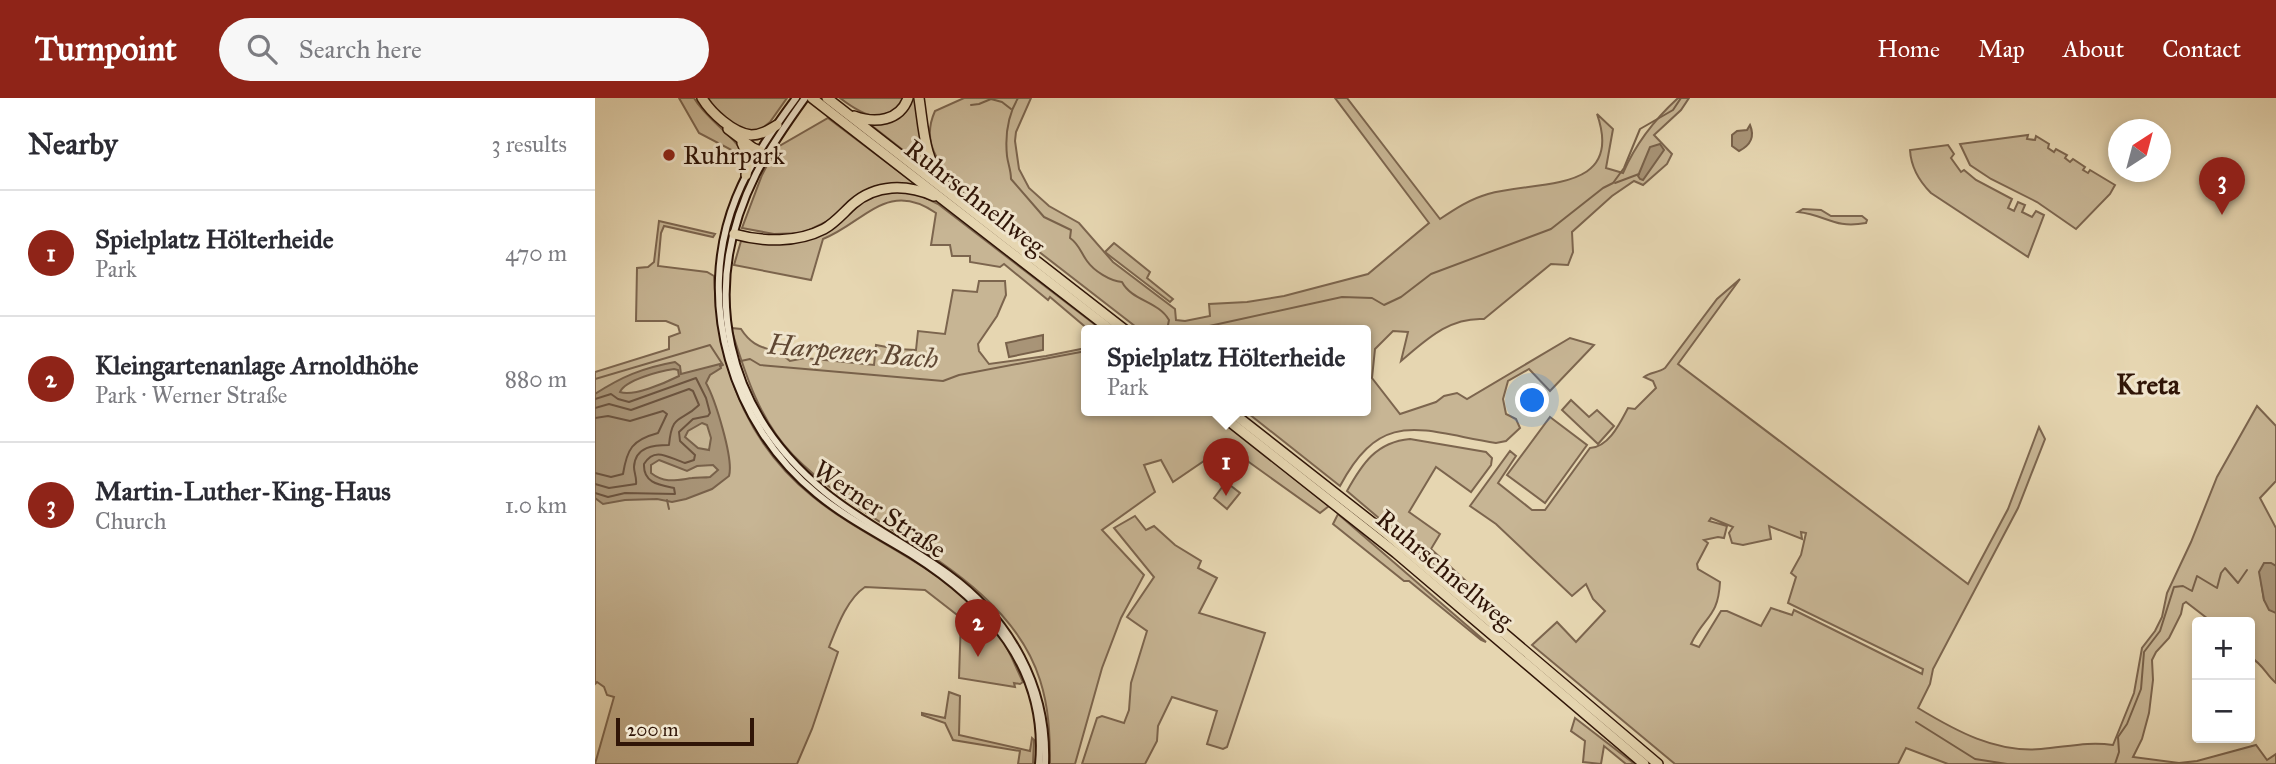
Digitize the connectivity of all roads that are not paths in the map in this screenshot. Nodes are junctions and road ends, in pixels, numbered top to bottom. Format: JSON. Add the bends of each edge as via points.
{"nodes":[{"id":1,"x":700,"y":98,"type":"edge"},
{"id":2,"x":827,"y":98,"type":"edge"},
{"id":3,"x":908,"y":98,"type":"edge"},
{"id":4,"x":919,"y":98,"type":"edge"},
{"id":5,"x":804,"y":99,"type":"edge"},
{"id":6,"x":838,"y":107,"type":"junction"},
{"id":7,"x":777,"y":125,"type":"junction"},
{"id":8,"x":737,"y":136,"type":"junction"},
{"id":9,"x":771,"y":147,"type":"junction"},
{"id":10,"x":760,"y":151,"type":"junction"},
{"id":11,"x":746,"y":175,"type":"junction"},
{"id":12,"x":962,"y":208,"type":"junction"},
{"id":13,"x":730,"y":232,"type":"junction"},
{"id":14,"x":1105,"y":325,"type":"edge"},
{"id":15,"x":1118,"y":325,"type":"edge"},
{"id":16,"x":1223,"y":416,"type":"edge"},
{"id":17,"x":1237,"y":416,"type":"edge"},
{"id":18,"x":1039,"y":764,"type":"edge"},
{"id":19,"x":1045,"y":764,"type":"edge"},
{"id":20,"x":1644,"y":764,"type":"edge"},
{"id":21,"x":1658,"y":764,"type":"edge"}],
"edges":[{"from":1,"to":7,"type":"highway","via":[[724,121],[747,134],[761,134]]},
{"from":1,"to":8,"type":"highway","via":[[712,116]]},
{"from":2,"to":6,"type":"highway","name":"Ruhrschnellweg"},
{"from":3,"to":6,"type":"highway","via":[[899,113],[881,120],[859,118]]},
{"from":4,"to":12,"type":"highway","via":[[929,159]]},
{"from":5,"to":7,"type":"main road"},
{"from":5,"to":9,"type":"main road"},
{"from":5,"to":12,"type":"highway","name":"Ruhrschnellweg"},
{"from":6,"to":12,"type":"highway","name":"Ruhrschnellweg"},
{"from":7,"to":10,"type":"main road"},
{"from":8,"to":10,"type":"highway"},
{"from":8,"to":11,"type":"highway","via":[[748,157]]},
{"from":9,"to":10,"type":"main road"},
{"from":9,"to":13,"type":"main road"},
{"from":10,"to":11,"type":"main road"},
{"from":11,"to":13,"type":"main road","via":[[735,200]]},
{"from":12,"to":13,"type":"highway","via":[[929,194],[894,187],[869,193],[834,223],[810,235],[767,239]]},
{"from":12,"to":14,"type":"highway","name":"Ruhrschnellweg"},
{"from":12,"to":15,"type":"highway","name":"Ruhrschnellweg"},
{"from":13,"to":18,"type":"main road","name":"Werner Straße","via":[[720,279],[724,336],[736,381],[753,419],[785,463],[818,495],[948,580],[990,618],[1028,683],[1037,714]]},
{"from":13,"to":19,"type":"main road","name":"Werner Straße","via":[[727,324],[738,374],[756,414],[785,453],[823,491],[950,575],[993,614],[1018,649],[1036,690]]},
{"from":16,"to":20,"type":"highway","name":"Ruhrschnellweg","via":[[1395,553]]},
{"from":17,"to":21,"type":"highway","name":"Ruhrschnellweg","via":[[1387,534]]}]}
